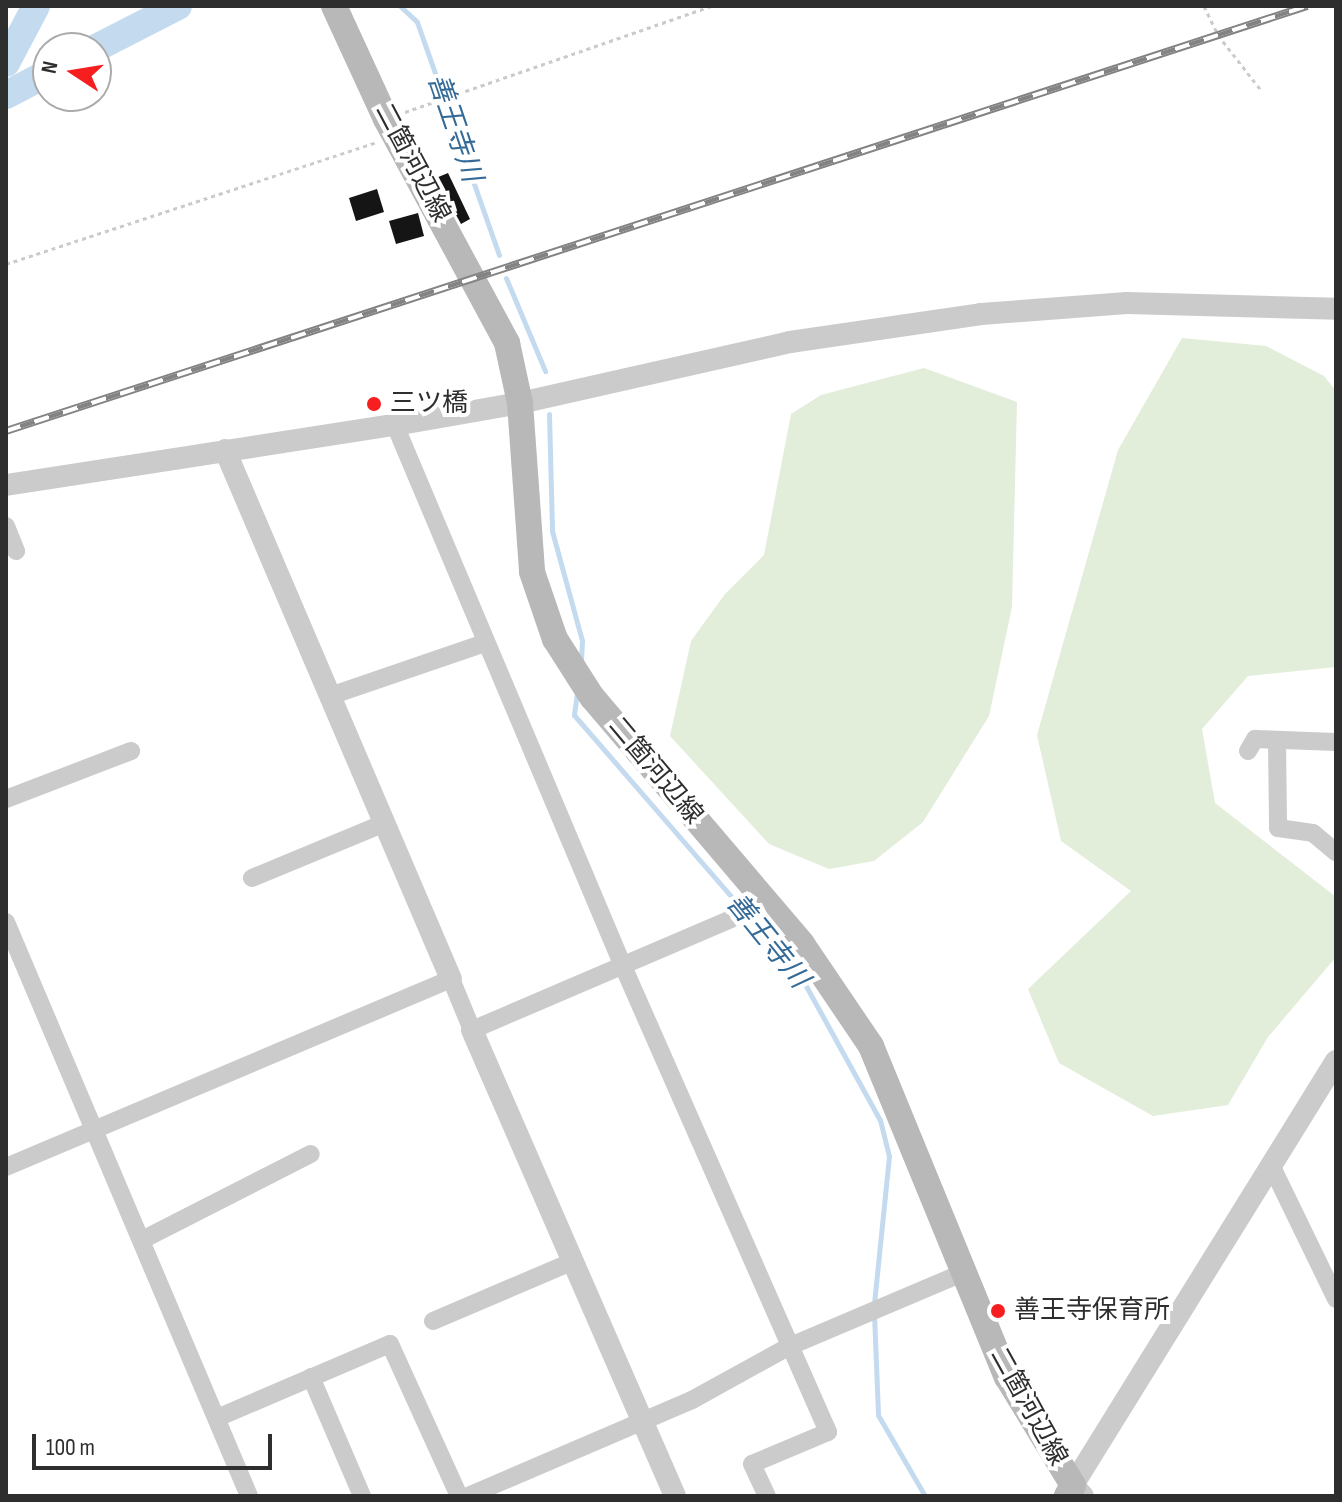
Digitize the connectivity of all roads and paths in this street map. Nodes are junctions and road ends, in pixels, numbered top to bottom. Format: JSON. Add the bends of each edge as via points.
{"nodes":[{"id":1,"x":334,"y":6,"type":"edge"},
{"id":2,"x":711,"y":6,"type":"edge"},
{"id":3,"x":1204,"y":6,"type":"edge"},
{"id":4,"x":1261,"y":90,"type":"dead end"},
{"id":5,"x":391,"y":127,"type":"junction"},
{"id":6,"x":6,"y":264,"type":"edge"},
{"id":7,"x":1336,"y":309,"type":"edge"},
{"id":8,"x":520,"y":403,"type":"junction"},
{"id":9,"x":395,"y":425,"type":"junction"},
{"id":10,"x":225,"y":450,"type":"junction"},
{"id":11,"x":6,"y":485,"type":"edge"},
{"id":12,"x":6,"y":526,"type":"edge"},
{"id":13,"x":16,"y":551,"type":"dead end"},
{"id":14,"x":485,"y":643,"type":"junction"},
{"id":15,"x":330,"y":696,"type":"junction"},
{"id":16,"x":1277,"y":740,"type":"junction"},
{"id":17,"x":1336,"y":742,"type":"edge"},
{"id":18,"x":131,"y":751,"type":"dead end"},
{"id":19,"x":1248,"y":751,"type":"dead end"},
{"id":20,"x":6,"y":799,"type":"edge"},
{"id":21,"x":385,"y":823,"type":"junction"},
{"id":22,"x":1336,"y":852,"type":"edge"},
{"id":23,"x":252,"y":878,"type":"dead end"},
{"id":24,"x":731,"y":919,"type":"dead end"},
{"id":25,"x":6,"y":922,"type":"edge"},
{"id":26,"x":623,"y":966,"type":"junction"},
{"id":27,"x":451,"y":979,"type":"junction"},
{"id":28,"x":472,"y":1030,"type":"junction"},
{"id":29,"x":1336,"y":1061,"type":"edge"},
{"id":30,"x":98,"y":1131,"type":"junction"},
{"id":31,"x":311,"y":1154,"type":"dead end"},
{"id":32,"x":1271,"y":1165,"type":"junction"},
{"id":33,"x":6,"y":1167,"type":"edge"},
{"id":34,"x":144,"y":1239,"type":"junction"},
{"id":35,"x":574,"y":1261,"type":"junction"},
{"id":36,"x":962,"y":1273,"type":"junction"},
{"id":37,"x":1336,"y":1299,"type":"edge"},
{"id":38,"x":433,"y":1321,"type":"dead end"},
{"id":39,"x":788,"y":1347,"type":"junction"},
{"id":40,"x":311,"y":1377,"type":"junction"},
{"id":41,"x":217,"y":1418,"type":"junction"},
{"id":42,"x":644,"y":1421,"type":"junction"},
{"id":43,"x":1074,"y":1492,"type":"edge"},
{"id":44,"x":249,"y":1496,"type":"edge"},
{"id":45,"x":362,"y":1496,"type":"edge"},
{"id":46,"x":459,"y":1496,"type":"edge"},
{"id":47,"x":468,"y":1496,"type":"edge"},
{"id":48,"x":675,"y":1496,"type":"edge"},
{"id":49,"x":767,"y":1496,"type":"edge"}],
"edges":[{"from":1,"to":5,"type":"main road","name":"二箇河辺線"},
{"from":2,"to":5,"type":"path"},
{"from":3,"to":4,"type":"path","via":[[1218,35]]},
{"from":5,"to":6,"type":"path"},
{"from":5,"to":8,"type":"main road","name":"二箇河辺線","via":[[490,303],[507,343]]},
{"from":7,"to":8,"type":"street","via":[[1127,303],[981,314],[790,342]]},
{"from":8,"to":9,"type":"street"},
{"from":8,"to":36,"type":"main road","name":"二箇河辺線","via":[[532,572],[570,668],[840,996],[895,1095]]},
{"from":9,"to":10,"type":"street"},
{"from":9,"to":14,"type":"street"},
{"from":10,"to":11,"type":"street"},
{"from":10,"to":15,"type":"street"},
{"from":12,"to":13,"type":"street"},
{"from":14,"to":15,"type":"street"},
{"from":14,"to":26,"type":"street"},
{"from":15,"to":21,"type":"street"},
{"from":16,"to":17,"type":"street"},
{"from":16,"to":19,"type":"street","via":[[1255,739]]},
{"from":16,"to":22,"type":"street","via":[[1278,828],[1313,833]]},
{"from":18,"to":20,"type":"street"},
{"from":21,"to":23,"type":"street"},
{"from":21,"to":27,"type":"street"},
{"from":24,"to":26,"type":"street"},
{"from":25,"to":30,"type":"street"},
{"from":26,"to":28,"type":"street"},
{"from":26,"to":39,"type":"street"},
{"from":27,"to":28,"type":"street"},
{"from":27,"to":30,"type":"street"},
{"from":28,"to":35,"type":"street"},
{"from":29,"to":32,"type":"street"},
{"from":30,"to":33,"type":"street"},
{"from":30,"to":34,"type":"street"},
{"from":31,"to":34,"type":"street"},
{"from":32,"to":37,"type":"street"},
{"from":32,"to":43,"type":"street"},
{"from":34,"to":41,"type":"street"},
{"from":35,"to":38,"type":"street"},
{"from":35,"to":42,"type":"street"},
{"from":36,"to":39,"type":"street"},
{"from":36,"to":43,"type":"main road","name":"二箇河辺線","via":[[1007,1377]]},
{"from":39,"to":42,"type":"street"},
{"from":39,"to":49,"type":"street","via":[[828,1432],[752,1464]]},
{"from":40,"to":41,"type":"street"},
{"from":40,"to":45,"type":"street"},
{"from":40,"to":46,"type":"street","via":[[390,1344]]},
{"from":41,"to":44,"type":"street"},
{"from":42,"to":47,"type":"street"},
{"from":42,"to":48,"type":"street"}]}
